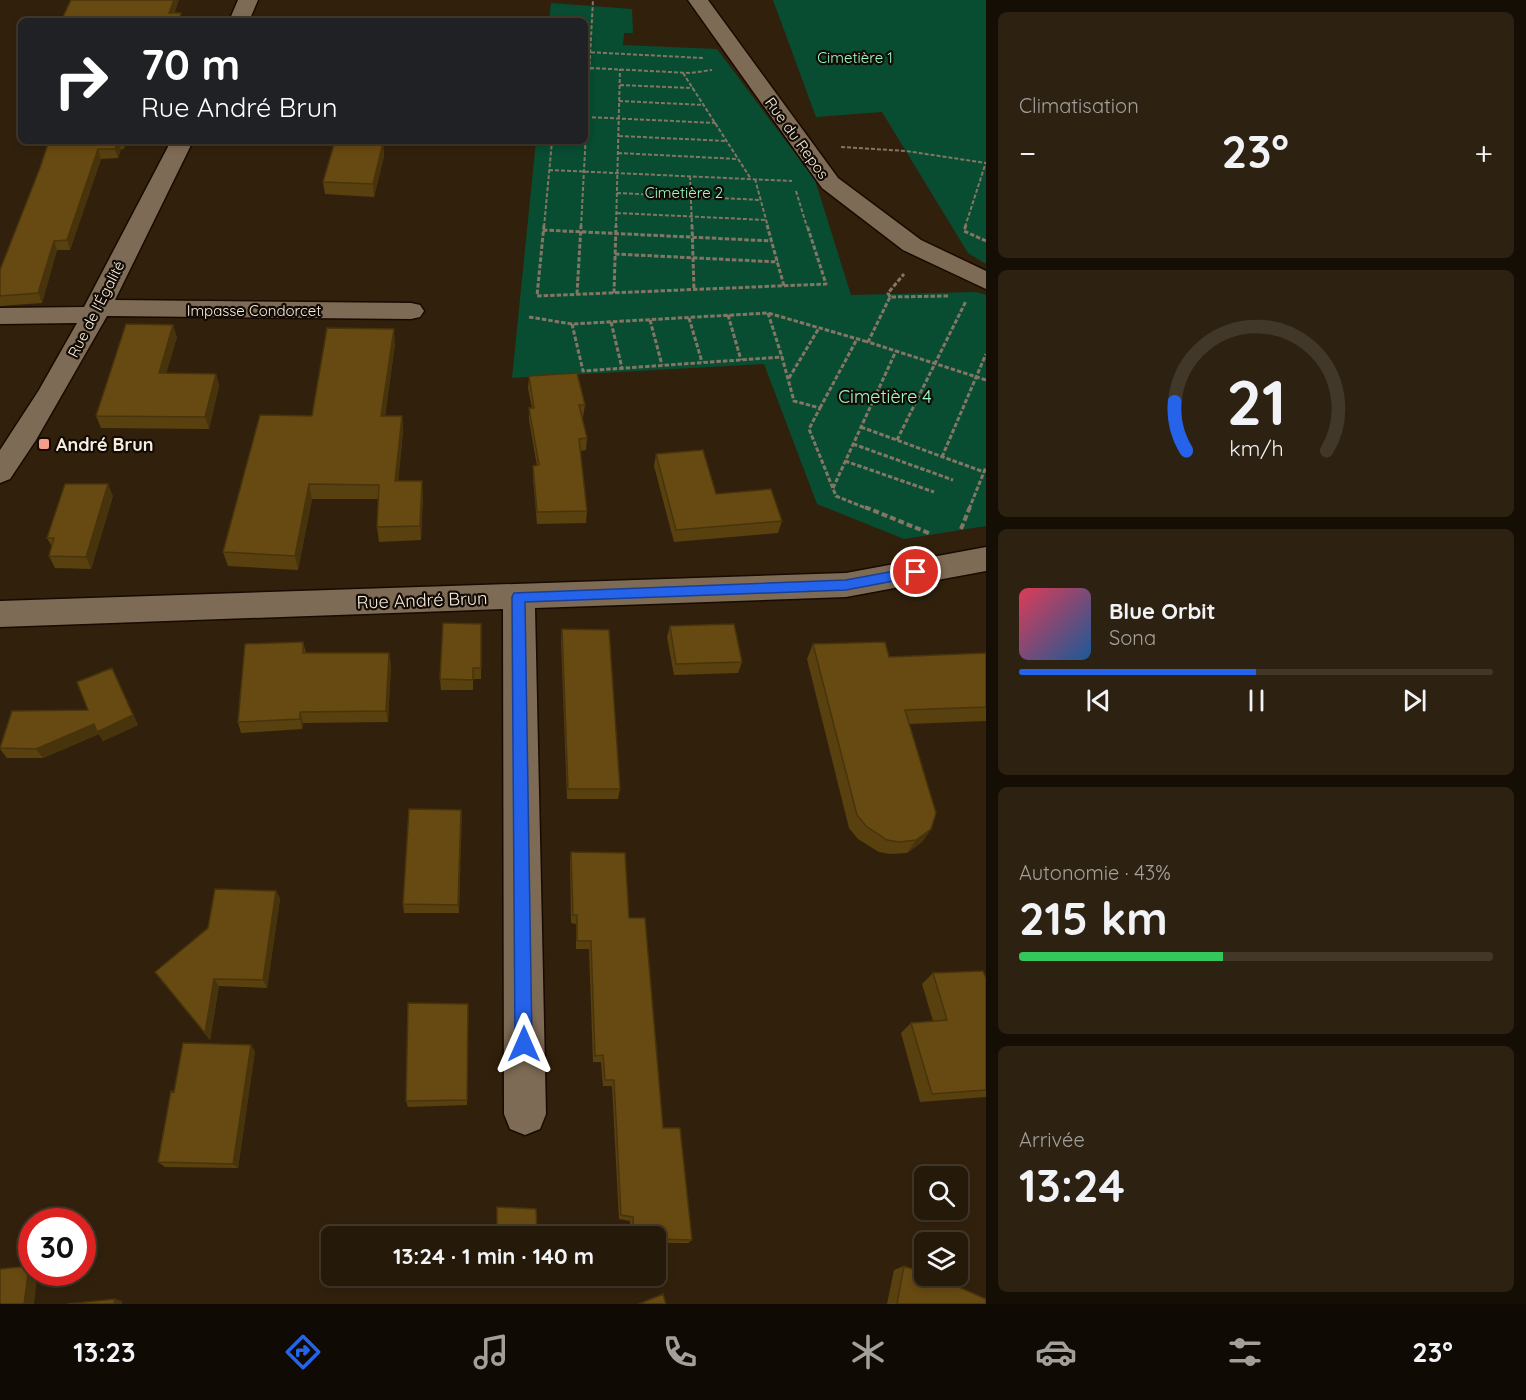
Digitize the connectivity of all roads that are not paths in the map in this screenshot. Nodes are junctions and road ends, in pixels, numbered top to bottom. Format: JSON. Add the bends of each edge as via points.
{"nodes":[{"id":1,"x":248,"y":0,"type":"edge"},
{"id":2,"x":698,"y":0,"type":"edge"},
{"id":3,"x":240,"y":18,"type":"edge"},
{"id":4,"x":180,"y":144,"type":"edge"},
{"id":5,"x":978,"y":288,"type":"edge"},
{"id":6,"x":411,"y":311,"type":"dead end"},
{"id":7,"x":95,"y":312,"type":"junction"},
{"id":8,"x":0,"y":316,"type":"edge"},
{"id":9,"x":0,"y":472,"type":"edge"},
{"id":10,"x":986,"y":559,"type":"edge"},
{"id":11,"x":519,"y":597,"type":"junction"},
{"id":12,"x":0,"y":614,"type":"edge"},
{"id":13,"x":525,"y":1114,"type":"dead end"}],
"edges":[{"from":1,"to":3,"type":"street"},
{"from":2,"to":5,"type":"street","name":"Rue du Repos","via":[[830,183],[912,245]]},
{"from":4,"to":7,"type":"street","name":"Rue de l'Égalité"},
{"from":6,"to":7,"type":"street","name":"Impasse Condorcet"},
{"from":7,"to":8,"type":"street","name":"Impasse Condorcet"},
{"from":7,"to":9,"type":"street","name":"Rue de l'Égalité","via":[[22,442]]},
{"from":10,"to":11,"type":"street","name":"Rue André Brun","via":[[846,585]]},
{"from":11,"to":12,"type":"street","name":"Rue André Brun"},
{"from":11,"to":13,"type":"street"}]}
